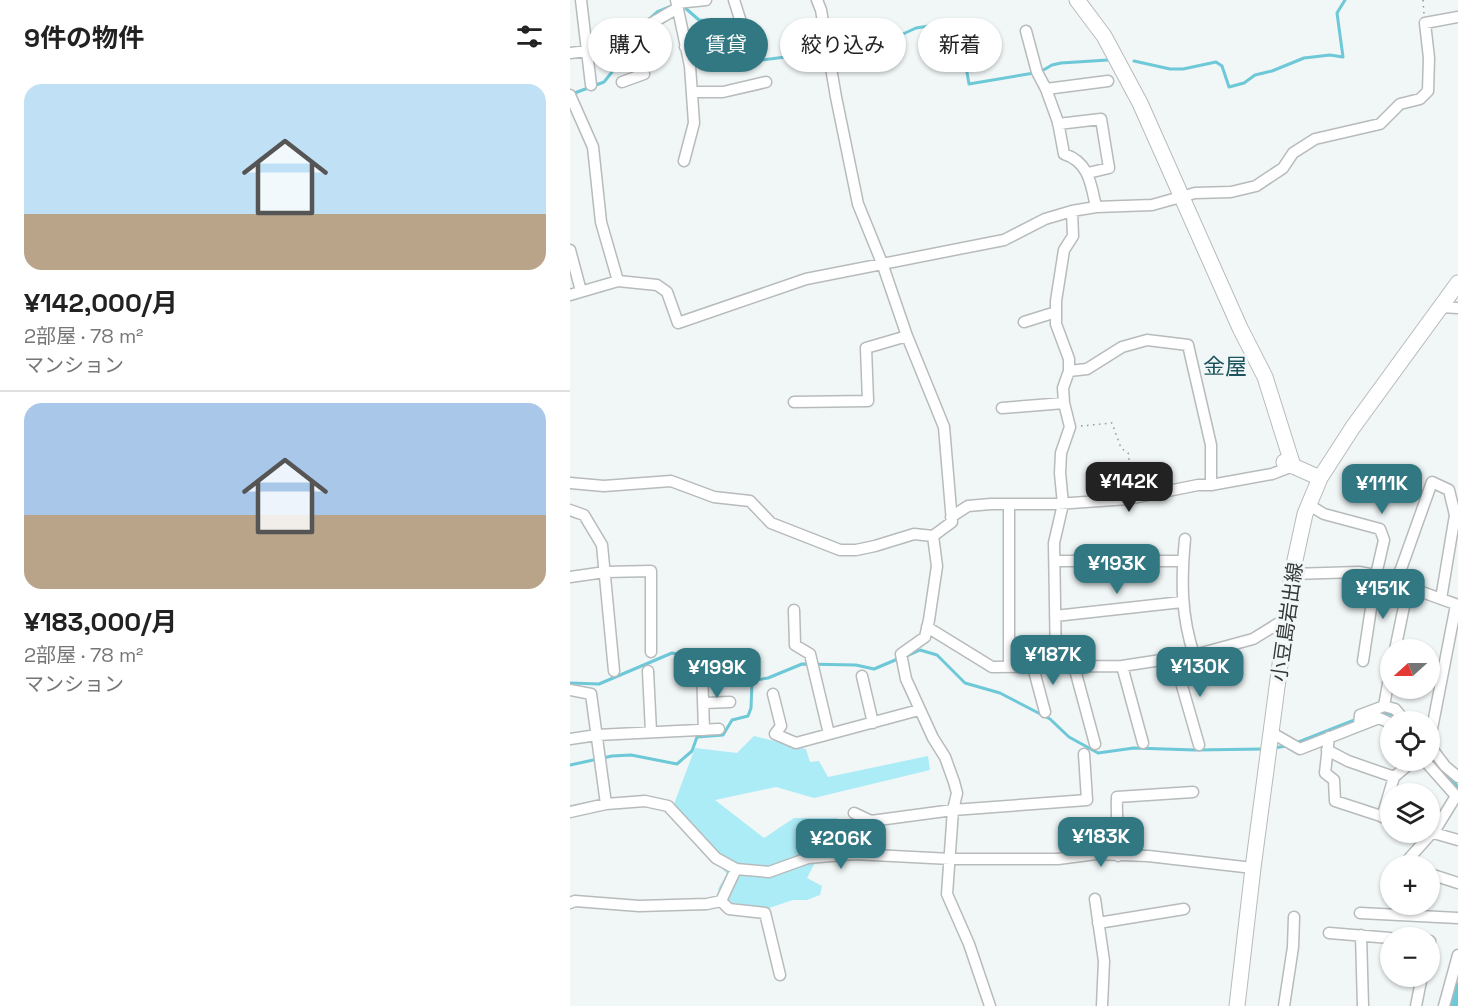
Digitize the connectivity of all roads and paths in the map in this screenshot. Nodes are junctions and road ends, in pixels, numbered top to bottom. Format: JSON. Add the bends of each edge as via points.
{"nodes":[{"id":1,"x":582,"y":0,"type":"edge"},
{"id":2,"x":706,"y":0,"type":"edge"},
{"id":3,"x":734,"y":0,"type":"edge"},
{"id":4,"x":817,"y":0,"type":"edge"},
{"id":5,"x":1077,"y":0,"type":"edge"},
{"id":6,"x":1423,"y":0,"type":"edge"},
{"id":7,"x":677,"y":4,"type":"edge"},
{"id":8,"x":1458,"y":17,"type":"edge"},
{"id":9,"x":740,"y":18,"type":"edge"},
{"id":10,"x":1425,"y":24,"type":"junction"},
{"id":11,"x":1026,"y":31,"type":"dead end"},
{"id":12,"x":684,"y":41,"type":"edge"},
{"id":13,"x":587,"y":51,"type":"junction"},
{"id":14,"x":570,"y":54,"type":"edge"},
{"id":15,"x":690,"y":72,"type":"edge"},
{"id":16,"x":1108,"y":81,"type":"dead end"},
{"id":17,"x":622,"y":82,"type":"dead end"},
{"id":18,"x":766,"y":82,"type":"dead end"},
{"id":19,"x":591,"y":85,"type":"dead end"},
{"id":20,"x":1046,"y":89,"type":"junction"},
{"id":21,"x":692,"y":92,"type":"junction"},
{"id":22,"x":570,"y":95,"type":"edge"},
{"id":23,"x":1058,"y":124,"type":"junction"},
{"id":24,"x":684,"y":161,"type":"dead end"},
{"id":25,"x":1088,"y":173,"type":"junction"},
{"id":26,"x":1182,"y":196,"type":"junction"},
{"id":27,"x":1096,"y":207,"type":"junction"},
{"id":28,"x":1072,"y":211,"type":"junction"},
{"id":29,"x":570,"y":250,"type":"edge"},
{"id":30,"x":882,"y":263,"type":"junction"},
{"id":31,"x":618,"y":281,"type":"junction"},
{"id":32,"x":1458,"y":283,"type":"edge"},
{"id":33,"x":575,"y":293,"type":"edge"},
{"id":34,"x":1440,"y":307,"type":"junction"},
{"id":35,"x":1458,"y":308,"type":"edge"},
{"id":36,"x":1056,"y":312,"type":"junction"},
{"id":37,"x":1024,"y":322,"type":"dead end"},
{"id":38,"x":907,"y":336,"type":"junction"},
{"id":39,"x":1069,"y":371,"type":"junction"},
{"id":40,"x":794,"y":402,"type":"dead end"},
{"id":41,"x":1064,"y":403,"type":"junction"},
{"id":42,"x":1002,"y":408,"type":"dead end"},
{"id":43,"x":1070,"y":427,"type":"junction"},
{"id":44,"x":1293,"y":466,"type":"junction"},
{"id":45,"x":1320,"y":478,"type":"junction"},
{"id":46,"x":570,"y":483,"type":"edge"},
{"id":47,"x":1211,"y":485,"type":"junction"},
{"id":48,"x":1128,"y":499,"type":"junction"},
{"id":49,"x":1009,"y":504,"type":"junction"},
{"id":50,"x":1063,"y":504,"type":"junction"},
{"id":51,"x":1309,"y":505,"type":"junction"},
{"id":52,"x":570,"y":510,"type":"edge"},
{"id":53,"x":951,"y":517,"type":"junction"},
{"id":54,"x":933,"y":536,"type":"junction"},
{"id":55,"x":1185,"y":538,"type":"dead end"},
{"id":56,"x":1054,"y":561,"type":"junction"},
{"id":57,"x":1183,"y":561,"type":"junction"},
{"id":58,"x":605,"y":572,"type":"junction"},
{"id":59,"x":1292,"y":574,"type":"junction"},
{"id":60,"x":1376,"y":575,"type":"junction"},
{"id":61,"x":570,"y":578,"type":"edge"},
{"id":62,"x":1395,"y":579,"type":"junction"},
{"id":63,"x":1408,"y":587,"type":"junction"},
{"id":64,"x":1441,"y":599,"type":"junction"},
{"id":65,"x":1182,"y":602,"type":"junction"},
{"id":66,"x":1457,"y":605,"type":"edge"},
{"id":67,"x":794,"y":610,"type":"dead end"},
{"id":68,"x":1056,"y":616,"type":"junction"},
{"id":69,"x":1287,"y":618,"type":"junction"},
{"id":70,"x":927,"y":627,"type":"junction"},
{"id":71,"x":1397,"y":639,"type":"edge"},
{"id":72,"x":651,"y":652,"type":"dead end"},
{"id":73,"x":1194,"y":656,"type":"junction"},
{"id":74,"x":1174,"y":658,"type":"junction"},
{"id":75,"x":1363,"y":661,"type":"dead end"},
{"id":76,"x":1056,"y":666,"type":"junction"},
{"id":77,"x":1074,"y":666,"type":"junction"},
{"id":78,"x":1122,"y":666,"type":"junction"},
{"id":79,"x":1009,"y":667,"type":"junction"},
{"id":80,"x":1033,"y":667,"type":"junction"},
{"id":81,"x":614,"y":670,"type":"dead end"},
{"id":82,"x":702,"y":670,"type":"dead end"},
{"id":83,"x":648,"y":671,"type":"dead end"},
{"id":84,"x":862,"y":676,"type":"dead end"},
{"id":85,"x":570,"y":690,"type":"edge"},
{"id":86,"x":773,"y":694,"type":"dead end"},
{"id":87,"x":1385,"y":699,"type":"edge"},
{"id":88,"x":730,"y":702,"type":"dead end"},
{"id":89,"x":703,"y":703,"type":"junction"},
{"id":90,"x":1384,"y":706,"type":"junction"},
{"id":91,"x":920,"y":710,"type":"junction"},
{"id":92,"x":1397,"y":711,"type":"edge"},
{"id":93,"x":1436,"y":711,"type":"edge"},
{"id":94,"x":1046,"y":712,"type":"dead end"},
{"id":95,"x":1380,"y":718,"type":"edge"},
{"id":96,"x":873,"y":723,"type":"junction"},
{"id":97,"x":1359,"y":724,"type":"junction"},
{"id":98,"x":719,"y":729,"type":"dead end"},
{"id":99,"x":704,"y":730,"type":"junction"},
{"id":100,"x":651,"y":732,"type":"junction"},
{"id":101,"x":1272,"y":733,"type":"junction"},
{"id":102,"x":829,"y":734,"type":"junction"},
{"id":103,"x":597,"y":735,"type":"junction"},
{"id":104,"x":1329,"y":737,"type":"junction"},
{"id":105,"x":570,"y":739,"type":"edge"},
{"id":106,"x":1143,"y":743,"type":"dead end"},
{"id":107,"x":1095,"y":744,"type":"dead end"},
{"id":108,"x":1198,"y":745,"type":"dead end"},
{"id":109,"x":1327,"y":750,"type":"junction"},
{"id":110,"x":1084,"y":754,"type":"dead end"},
{"id":111,"x":1440,"y":759,"type":"edge"},
{"id":112,"x":1401,"y":771,"type":"edge"},
{"id":113,"x":1434,"y":771,"type":"edge"},
{"id":114,"x":1394,"y":777,"type":"junction"},
{"id":115,"x":1458,"y":777,"type":"edge"},
{"id":116,"x":1393,"y":783,"type":"edge"},
{"id":117,"x":1193,"y":792,"type":"dead end"},
{"id":118,"x":606,"y":804,"type":"junction"},
{"id":119,"x":953,"y":810,"type":"junction"},
{"id":120,"x":570,"y":812,"type":"edge"},
{"id":121,"x":854,"y":813,"type":"dead end"},
{"id":122,"x":1380,"y":816,"type":"edge"},
{"id":123,"x":1440,"y":819,"type":"edge"},
{"id":124,"x":1440,"y":835,"type":"edge"},
{"id":125,"x":1458,"y":840,"type":"edge"},
{"id":126,"x":1422,"y":843,"type":"edge"},
{"id":127,"x":1412,"y":855,"type":"edge"},
{"id":128,"x":1118,"y":856,"type":"junction"},
{"id":129,"x":951,"y":859,"type":"junction"},
{"id":130,"x":1253,"y":868,"type":"junction"},
{"id":131,"x":736,"y":869,"type":"junction"},
{"id":132,"x":1440,"y":877,"type":"edge"},
{"id":133,"x":1458,"y":883,"type":"edge"},
{"id":134,"x":1095,"y":899,"type":"dead end"},
{"id":135,"x":721,"y":901,"type":"junction"},
{"id":136,"x":570,"y":903,"type":"edge"},
{"id":137,"x":1184,"y":909,"type":"dead end"},
{"id":138,"x":1360,"y":913,"type":"dead end"},
{"id":139,"x":1380,"y":914,"type":"edge"},
{"id":140,"x":1403,"y":915,"type":"edge"},
{"id":141,"x":1294,"y":917,"type":"dead end"},
{"id":142,"x":1458,"y":918,"type":"edge"},
{"id":143,"x":1098,"y":923,"type":"junction"},
{"id":144,"x":1329,"y":933,"type":"dead end"},
{"id":145,"x":1361,"y":935,"type":"junction"},
{"id":146,"x":1380,"y":937,"type":"edge"},
{"id":147,"x":1458,"y":955,"type":"edge"},
{"id":148,"x":780,"y":975,"type":"dead end"},
{"id":149,"x":1420,"y":987,"type":"edge"},
{"id":150,"x":990,"y":1006,"type":"edge"},
{"id":151,"x":1102,"y":1006,"type":"edge"},
{"id":152,"x":1237,"y":1006,"type":"edge"},
{"id":153,"x":1284,"y":1006,"type":"edge"},
{"id":154,"x":1363,"y":1006,"type":"edge"},
{"id":155,"x":1416,"y":1006,"type":"edge"},
{"id":156,"x":1444,"y":1006,"type":"edge"}],
"edges":[{"from":1,"to":13,"type":"street"},
{"from":2,"to":7,"type":"street"},
{"from":3,"to":9,"type":"street"},
{"from":4,"to":30,"type":"street","via":[[858,204]]},
{"from":5,"to":26,"type":"main road","via":[[1123,69]]},
{"from":6,"to":10,"type":"path"},
{"from":7,"to":12,"type":"street"},
{"from":7,"to":17,"type":"street","via":[[655,23],[635,32],[644,74]]},
{"from":8,"to":10,"type":"street"},
{"from":10,"to":26,"type":"street","via":[[1430,78],[1428,91],[1420,99],[1400,104],[1380,124],[1315,139],[1256,186]]},
{"from":11,"to":20,"type":"street"},
{"from":13,"to":14,"type":"street"},
{"from":13,"to":19,"type":"street"},
{"from":15,"to":21,"type":"street"},
{"from":16,"to":20,"type":"street"},
{"from":18,"to":21,"type":"street","via":[[723,92]]},
{"from":20,"to":23,"type":"street"},
{"from":21,"to":24,"type":"street","via":[[694,123]]},
{"from":22,"to":31,"type":"street","via":[[593,147],[602,222]]},
{"from":23,"to":25,"type":"street","via":[[1064,154],[1076,158]]},
{"from":23,"to":25,"type":"street","via":[[1101,119],[1108,168]]},
{"from":25,"to":27,"type":"street"},
{"from":26,"to":27,"type":"street","via":[[1152,205]]},
{"from":26,"to":44,"type":"main road","via":[[1240,328],[1280,453],[1284,462]]},
{"from":27,"to":28,"type":"street"},
{"from":28,"to":30,"type":"street","via":[[990,244]]},
{"from":28,"to":36,"type":"street","via":[[1074,236],[1064,250]]},
{"from":29,"to":33,"type":"street"},
{"from":30,"to":31,"type":"street","via":[[806,279],[678,323],[667,292],[657,285]]},
{"from":30,"to":38,"type":"street"},
{"from":31,"to":33,"type":"street"},
{"from":32,"to":34,"type":"main road","name":"小豆島岩出線"},
{"from":34,"to":35,"type":"street"},
{"from":34,"to":45,"type":"main road","name":"小豆島岩出線"},
{"from":36,"to":37,"type":"street"},
{"from":36,"to":39,"type":"street"},
{"from":38,"to":40,"type":"street","via":[[866,348],[868,401]]},
{"from":38,"to":53,"type":"street","via":[[944,427]]},
{"from":39,"to":41,"type":"street","via":[[1063,388]]},
{"from":39,"to":47,"type":"street","via":[[1087,369],[1122,347],[1147,340],[1188,345],[1211,445]]},
{"from":41,"to":42,"type":"street"},
{"from":41,"to":43,"type":"street"},
{"from":43,"to":48,"type":"path","via":[[1112,423],[1121,448],[1129,454]]},
{"from":43,"to":50,"type":"street","via":[[1061,453]]},
{"from":44,"to":45,"type":"main road"},
{"from":44,"to":47,"type":"street","via":[[1272,474]]},
{"from":45,"to":51,"type":"main road","name":"小豆島岩出線"},
{"from":46,"to":54,"type":"street","via":[[604,486],[671,481],[714,497],[750,501],[771,523],[840,550],[875,546],[914,534]]},
{"from":47,"to":48,"type":"street"},
{"from":48,"to":50,"type":"street"},
{"from":49,"to":50,"type":"street"},
{"from":49,"to":53,"type":"street","via":[[968,506]]},
{"from":49,"to":79,"type":"street"},
{"from":50,"to":56,"type":"street"},
{"from":51,"to":59,"type":"main road","name":"小豆島岩出線"},
{"from":51,"to":60,"type":"street","via":[[1324,514],[1380,529],[1384,540]]},
{"from":52,"to":58,"type":"street","via":[[584,515],[602,545]]},
{"from":53,"to":54,"type":"street","via":[[952,522]]},
{"from":54,"to":70,"type":"street","via":[[937,566]]},
{"from":55,"to":57,"type":"street"},
{"from":56,"to":57,"type":"street"},
{"from":56,"to":68,"type":"street"},
{"from":57,"to":65,"type":"street"},
{"from":58,"to":61,"type":"street"},
{"from":58,"to":72,"type":"street","via":[[651,571]]},
{"from":58,"to":81,"type":"street"},
{"from":59,"to":60,"type":"street"},
{"from":59,"to":69,"type":"main road","name":"小豆島岩出線"},
{"from":60,"to":62,"type":"street"},
{"from":60,"to":75,"type":"street"},
{"from":62,"to":63,"type":"street"},
{"from":62,"to":64,"type":"street","via":[[1432,482],[1449,490],[1455,515]]},
{"from":63,"to":64,"type":"street"},
{"from":63,"to":71,"type":"street"},
{"from":64,"to":66,"type":"street"},
{"from":65,"to":68,"type":"street"},
{"from":65,"to":73,"type":"street"},
{"from":66,"to":93,"type":"street"},
{"from":67,"to":102,"type":"street","via":[[795,645],[810,654]]},
{"from":68,"to":76,"type":"street"},
{"from":69,"to":73,"type":"street","via":[[1253,639]]},
{"from":69,"to":101,"type":"main road","name":"小豆島岩出線"},
{"from":70,"to":79,"type":"street","via":[[992,667]]},
{"from":70,"to":91,"type":"street","via":[[925,637],[901,654],[906,679]]},
{"from":73,"to":74,"type":"street"},
{"from":74,"to":78,"type":"street"},
{"from":74,"to":108,"type":"street"},
{"from":76,"to":77,"type":"street"},
{"from":76,"to":80,"type":"street"},
{"from":77,"to":78,"type":"street"},
{"from":77,"to":107,"type":"street"},
{"from":78,"to":106,"type":"street"},
{"from":79,"to":80,"type":"street"},
{"from":80,"to":94,"type":"street"},
{"from":82,"to":89,"type":"street"},
{"from":83,"to":100,"type":"street"},
{"from":84,"to":96,"type":"street"},
{"from":85,"to":103,"type":"street","via":[[591,694]]},
{"from":86,"to":102,"type":"street","via":[[781,726],[775,734],[796,742]]},
{"from":87,"to":90,"type":"street"},
{"from":88,"to":89,"type":"street"},
{"from":89,"to":99,"type":"street"},
{"from":90,"to":92,"type":"street"},
{"from":90,"to":97,"type":"street","via":[[1360,715]]},
{"from":91,"to":96,"type":"street"},
{"from":91,"to":119,"type":"street","via":[[954,782],[957,793]]},
{"from":95,"to":97,"type":"street"},
{"from":96,"to":102,"type":"street"},
{"from":97,"to":104,"type":"street"},
{"from":98,"to":99,"type":"street"},
{"from":99,"to":100,"type":"street"},
{"from":100,"to":103,"type":"street"},
{"from":101,"to":104,"type":"street","via":[[1300,749]]},
{"from":101,"to":130,"type":"main road","name":"小豆島岩出線"},
{"from":103,"to":105,"type":"street"},
{"from":103,"to":118,"type":"street"},
{"from":104,"to":109,"type":"street"},
{"from":109,"to":114,"type":"street"},
{"from":109,"to":122,"type":"street","via":[[1325,773],[1334,780],[1335,801]]},
{"from":110,"to":119,"type":"street","via":[[1087,800]]},
{"from":111,"to":115,"type":"street"},
{"from":112,"to":114,"type":"street"},
{"from":113,"to":123,"type":"street","via":[[1456,796]]},
{"from":114,"to":116,"type":"street"},
{"from":117,"to":128,"type":"street","via":[[1117,797]]},
{"from":118,"to":120,"type":"street"},
{"from":118,"to":131,"type":"street","via":[[645,801],[668,806],[716,858]]},
{"from":119,"to":121,"type":"street","via":[[871,821]]},
{"from":119,"to":129,"type":"street"},
{"from":124,"to":125,"type":"street"},
{"from":126,"to":127,"type":"street"},
{"from":128,"to":129,"type":"street"},
{"from":128,"to":130,"type":"street"},
{"from":129,"to":131,"type":"street","via":[[854,854],[808,858],[769,872]]},
{"from":129,"to":150,"type":"street","via":[[948,894],[967,936]]},
{"from":130,"to":152,"type":"main road","name":"小豆島岩出線"},
{"from":131,"to":135,"type":"street"},
{"from":132,"to":133,"type":"street"},
{"from":134,"to":143,"type":"street"},
{"from":135,"to":136,"type":"street","via":[[639,906]]},
{"from":135,"to":148,"type":"street","via":[[729,909],[765,913]]},
{"from":137,"to":143,"type":"street"},
{"from":138,"to":139,"type":"street"},
{"from":140,"to":142,"type":"street"},
{"from":141,"to":153,"type":"street"},
{"from":143,"to":151,"type":"street","via":[[1104,961]]},
{"from":144,"to":145,"type":"street"},
{"from":145,"to":146,"type":"street"},
{"from":145,"to":154,"type":"street"},
{"from":147,"to":156,"type":"street"},
{"from":149,"to":155,"type":"street"}]}
